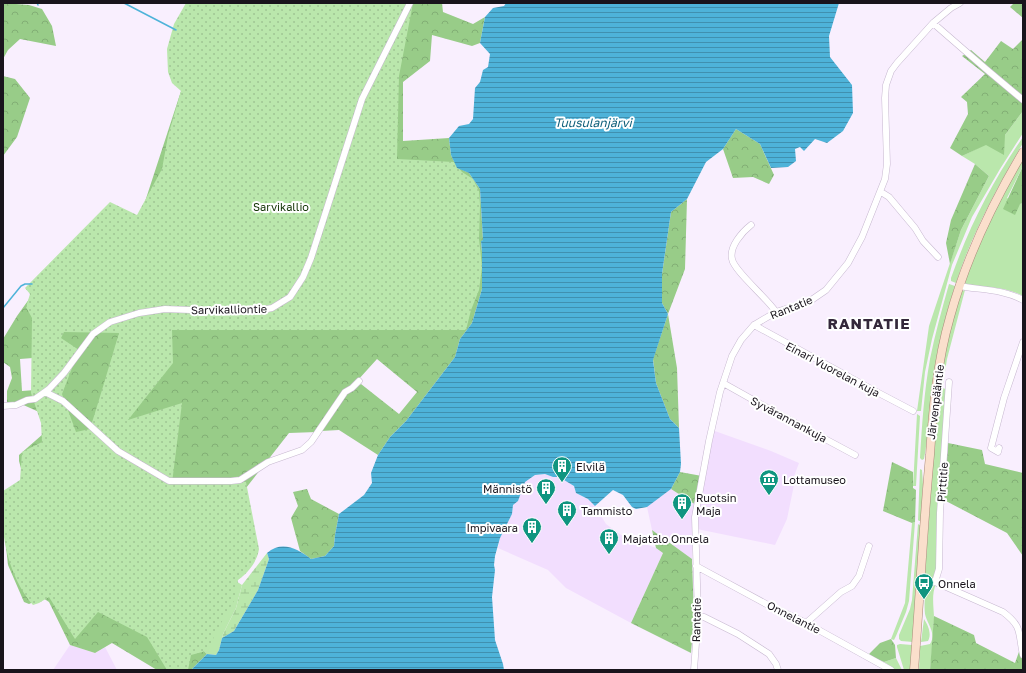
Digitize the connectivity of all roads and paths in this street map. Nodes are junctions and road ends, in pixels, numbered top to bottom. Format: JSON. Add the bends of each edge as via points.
{"nodes":[{"id":1,"x":410,"y":3,"type":"edge"},
{"id":2,"x":960,"y":3,"type":"edge"},
{"id":3,"x":933,"y":23,"type":"junction"},
{"id":4,"x":1023,"y":100,"type":"edge"},
{"id":5,"x":1023,"y":152,"type":"edge"},
{"id":6,"x":881,"y":192,"type":"junction"},
{"id":7,"x":751,"y":225,"type":"dead end"},
{"id":8,"x":938,"y":257,"type":"dead end"},
{"id":9,"x":959,"y":286,"type":"junction"},
{"id":10,"x":1023,"y":300,"type":"edge"},
{"id":11,"x":776,"y":312,"type":"junction"},
{"id":12,"x":754,"y":325,"type":"junction"},
{"id":13,"x":1023,"y":342,"type":"edge"},
{"id":14,"x":1021,"y":358,"type":"edge"},
{"id":15,"x":359,"y":381,"type":"dead end"},
{"id":16,"x":724,"y":382,"type":"junction"},
{"id":17,"x":949,"y":382,"type":"dead end"},
{"id":18,"x":45,"y":392,"type":"junction"},
{"id":19,"x":3,"y":406,"type":"edge"},
{"id":20,"x":913,"y":411,"type":"dead end"},
{"id":21,"x":999,"y":448,"type":"dead end"},
{"id":22,"x":855,"y":455,"type":"dead end"},
{"id":23,"x":869,"y":546,"type":"dead end"},
{"id":24,"x":696,"y":566,"type":"junction"},
{"id":25,"x":935,"y":582,"type":"junction"},
{"id":26,"x":921,"y":583,"type":"junction"},
{"id":27,"x":698,"y":616,"type":"junction"},
{"id":28,"x":806,"y":623,"type":"junction"},
{"id":29,"x":1023,"y":655,"type":"edge"},
{"id":30,"x":694,"y":670,"type":"edge"},
{"id":31,"x":778,"y":670,"type":"edge"},
{"id":32,"x":891,"y":670,"type":"edge"},
{"id":33,"x":914,"y":670,"type":"edge"}],
"edges":[{"from":1,"to":18,"type":"street","name":"Sarvikalliontie","via":[[362,99],[311,258],[290,297],[272,308],[262,310],[165,309],[139,313],[110,322],[93,334],[54,385]]},
{"from":2,"to":3,"type":"street","name":"Rantatie"},
{"from":3,"to":4,"type":"street"},
{"from":3,"to":6,"type":"street","name":"Rantatie","via":[[897,63],[886,85],[887,164],[886,179]]},
{"from":5,"to":9,"type":"main road","name":"Järvenpääntie","via":[[987,216]]},
{"from":6,"to":8,"type":"street","via":[[889,197]]},
{"from":6,"to":11,"type":"street","name":"Rantatie","via":[[855,250],[839,276],[826,290],[810,301]]},
{"from":7,"to":11,"type":"street","via":[[734,246],[732,259],[737,269]]},
{"from":9,"to":10,"type":"street","via":[[998,290]]},
{"from":9,"to":26,"type":"main road","name":"Järvenpääntie","via":[[945,336],[936,384]]},
{"from":11,"to":12,"type":"street","name":"Rantatie"},
{"from":12,"to":16,"type":"street","name":"Rantatie","via":[[732,356]]},
{"from":12,"to":20,"type":"street","name":"Einari Vuorelan kuja"},
{"from":13,"to":14,"type":"street"},
{"from":14,"to":21,"type":"street","via":[[1004,398],[991,448],[998,452]]},
{"from":15,"to":18,"type":"street","via":[[345,392],[306,447],[268,462],[240,480],[231,481],[169,481],[118,451],[63,401]]},
{"from":16,"to":22,"type":"street","name":"Syvärannankuja"},
{"from":16,"to":24,"type":"street","name":"Rantatie","via":[[697,503]]},
{"from":17,"to":25,"type":"street","name":"Pirttitie","via":[[939,569]]},
{"from":18,"to":19,"type":"street","name":"Sarvikalliontie","via":[[35,399]]},
{"from":23,"to":28,"type":"street","via":[[859,576],[852,586],[835,596]]},
{"from":24,"to":27,"type":"street","name":"Rantatie"},
{"from":24,"to":28,"type":"street","name":"Onnelantie"},
{"from":25,"to":26,"type":"street"},
{"from":25,"to":29,"type":"street","via":[[1003,612],[1013,619],[1018,626]]},
{"from":26,"to":33,"type":"main road","name":"Järvenpääntie"},
{"from":27,"to":30,"type":"street","name":"Rantatie"},
{"from":27,"to":31,"type":"street","via":[[738,634],[769,654]]},
{"from":28,"to":32,"type":"street","name":"Onnelantie"}]}
